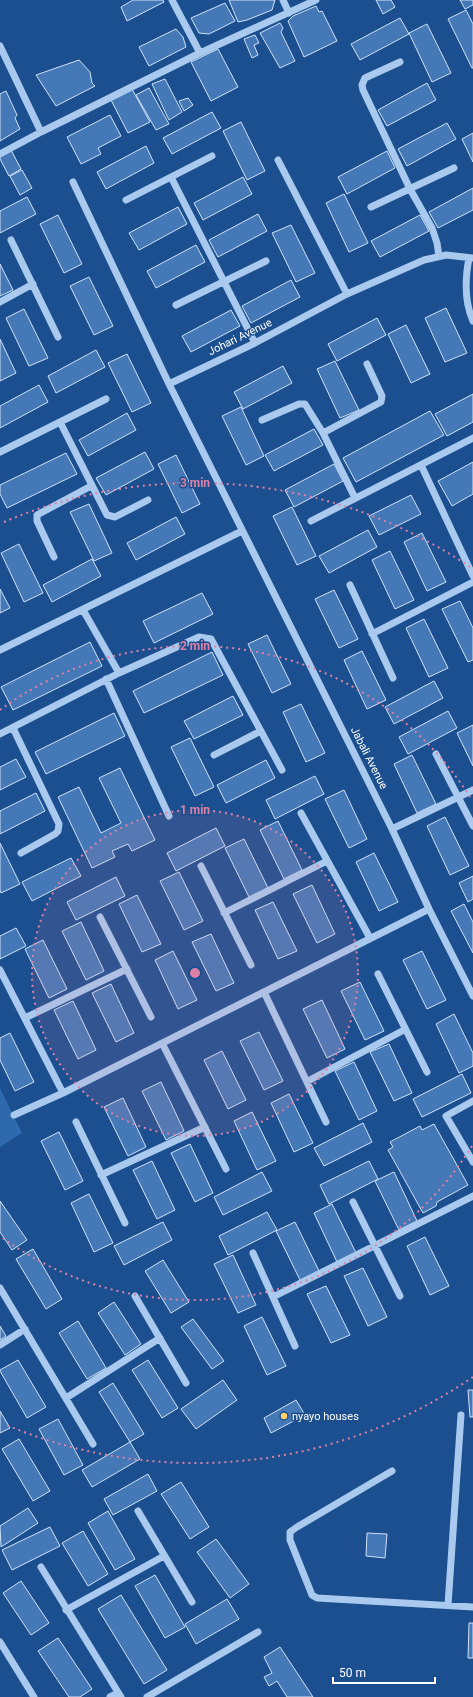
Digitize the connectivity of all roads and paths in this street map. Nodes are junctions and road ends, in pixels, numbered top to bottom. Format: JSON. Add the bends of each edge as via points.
{"nodes":[{"id":1,"x":172,"y":0,"type":"edge"},
{"id":2,"x":283,"y":0,"type":"edge"},
{"id":3,"x":316,"y":0,"type":"edge"},
{"id":4,"x":289,"y":13,"type":"junction"},
{"id":5,"x":0,"y":46,"type":"edge"},
{"id":6,"x":200,"y":52,"type":"junction"},
{"id":7,"x":400,"y":62,"type":"dead end"},
{"id":8,"x":40,"y":132,"type":"junction"},
{"id":9,"x":0,"y":154,"type":"edge"},
{"id":10,"x":212,"y":156,"type":"dead end"},
{"id":11,"x":278,"y":160,"type":"dead end"},
{"id":12,"x":454,"y":168,"type":"dead end"},
{"id":13,"x":171,"y":177,"type":"junction"},
{"id":14,"x":73,"y":182,"type":"dead end"},
{"id":15,"x":410,"y":189,"type":"junction"},
{"id":16,"x":126,"y":200,"type":"dead end"},
{"id":17,"x":371,"y":207,"type":"dead end"},
{"id":18,"x":11,"y":240,"type":"dead end"},
{"id":19,"x":439,"y":256,"type":"junction"},
{"id":20,"x":471,"y":258,"type":"edge"},
{"id":21,"x":266,"y":261,"type":"dead end"},
{"id":22,"x":224,"y":282,"type":"junction"},
{"id":23,"x":33,"y":284,"type":"junction"},
{"id":24,"x":347,"y":294,"type":"junction"},
{"id":25,"x":0,"y":302,"type":"edge"},
{"id":26,"x":176,"y":306,"type":"dead end"},
{"id":27,"x":473,"y":321,"type":"edge"},
{"id":28,"x":58,"y":337,"type":"dead end"},
{"id":29,"x":255,"y":342,"type":"junction"},
{"id":30,"x":366,"y":364,"type":"dead end"},
{"id":31,"x":169,"y":384,"type":"junction"},
{"id":32,"x":106,"y":398,"type":"dead end"},
{"id":33,"x":262,"y":420,"type":"dead end"},
{"id":34,"x":60,"y":422,"type":"junction"},
{"id":35,"x":323,"y":433,"type":"junction"},
{"id":36,"x":473,"y":438,"type":"edge"},
{"id":37,"x":0,"y":452,"type":"edge"},
{"id":38,"x":421,"y":465,"type":"junction"},
{"id":39,"x":91,"y":486,"type":"junction"},
{"id":40,"x":355,"y":498,"type":"junction"},
{"id":41,"x":148,"y":500,"type":"dead end"},
{"id":42,"x":311,"y":520,"type":"dead end"},
{"id":43,"x":242,"y":531,"type":"junction"},
{"id":44,"x":54,"y":557,"type":"dead end"},
{"id":45,"x":473,"y":576,"type":"edge"},
{"id":46,"x":473,"y":582,"type":"edge"},
{"id":47,"x":350,"y":585,"type":"dead end"},
{"id":48,"x":84,"y":610,"type":"junction"},
{"id":49,"x":372,"y":634,"type":"junction"},
{"id":50,"x":0,"y":650,"type":"edge"},
{"id":51,"x":118,"y":673,"type":"junction"},
{"id":52,"x":393,"y":678,"type":"dead end"},
{"id":53,"x":106,"y":679,"type":"junction"},
{"id":54,"x":13,"y":728,"type":"junction"},
{"id":55,"x":262,"y":731,"type":"junction"},
{"id":56,"x":0,"y":734,"type":"edge"},
{"id":57,"x":436,"y":754,"type":"dead end"},
{"id":58,"x":214,"y":755,"type":"dead end"},
{"id":59,"x":282,"y":770,"type":"dead end"},
{"id":60,"x":473,"y":790,"type":"edge"},
{"id":61,"x":458,"y":797,"type":"junction"},
{"id":62,"x":301,"y":813,"type":"dead end"},
{"id":63,"x":168,"y":816,"type":"dead end"},
{"id":64,"x":473,"y":826,"type":"edge"},
{"id":65,"x":392,"y":829,"type":"junction"},
{"id":66,"x":20,"y":853,"type":"dead end"},
{"id":67,"x":327,"y":861,"type":"junction"},
{"id":68,"x":201,"y":866,"type":"dead end"},
{"id":69,"x":429,"y":909,"type":"junction"},
{"id":70,"x":224,"y":913,"type":"junction"},
{"id":71,"x":100,"y":917,"type":"dead end"},
{"id":72,"x":370,"y":938,"type":"junction"},
{"id":73,"x":251,"y":965,"type":"dead end"},
{"id":74,"x":127,"y":969,"type":"junction"},
{"id":75,"x":0,"y":970,"type":"edge"},
{"id":76,"x":378,"y":974,"type":"dead end"},
{"id":77,"x":264,"y":992,"type":"junction"},
{"id":78,"x":473,"y":996,"type":"edge"},
{"id":79,"x":152,"y":1017,"type":"dead end"},
{"id":80,"x":25,"y":1018,"type":"junction"},
{"id":81,"x":404,"y":1030,"type":"junction"},
{"id":82,"x":162,"y":1043,"type":"junction"},
{"id":83,"x":426,"y":1072,"type":"dead end"},
{"id":84,"x":308,"y":1081,"type":"junction"},
{"id":85,"x":63,"y":1093,"type":"junction"},
{"id":86,"x":473,"y":1100,"type":"edge"},
{"id":87,"x":14,"y":1115,"type":"dead end"},
{"id":88,"x":76,"y":1122,"type":"dead end"},
{"id":89,"x":326,"y":1122,"type":"dead end"},
{"id":90,"x":205,"y":1127,"type":"junction"},
{"id":91,"x":473,"y":1162,"type":"edge"},
{"id":92,"x":226,"y":1169,"type":"dead end"},
{"id":93,"x":102,"y":1175,"type":"junction"},
{"id":94,"x":473,"y":1196,"type":"edge"},
{"id":95,"x":353,"y":1202,"type":"dead end"},
{"id":96,"x":125,"y":1223,"type":"dead end"},
{"id":97,"x":375,"y":1246,"type":"junction"},
{"id":98,"x":253,"y":1253,"type":"dead end"},
{"id":99,"x":0,"y":1288,"type":"edge"},
{"id":100,"x":135,"y":1296,"type":"dead end"},
{"id":101,"x":400,"y":1296,"type":"dead end"},
{"id":102,"x":273,"y":1297,"type":"junction"},
{"id":103,"x":25,"y":1329,"type":"junction"},
{"id":104,"x":160,"y":1338,"type":"junction"},
{"id":105,"x":0,"y":1345,"type":"edge"},
{"id":106,"x":295,"y":1346,"type":"dead end"},
{"id":107,"x":186,"y":1383,"type":"dead end"},
{"id":108,"x":66,"y":1398,"type":"junction"},
{"id":109,"x":461,"y":1415,"type":"dead end"},
{"id":110,"x":93,"y":1444,"type":"dead end"},
{"id":111,"x":392,"y":1471,"type":"dead end"},
{"id":112,"x":138,"y":1511,"type":"dead end"},
{"id":113,"x":164,"y":1556,"type":"junction"},
{"id":114,"x":41,"y":1566,"type":"dead end"},
{"id":115,"x":192,"y":1602,"type":"dead end"},
{"id":116,"x":448,"y":1605,"type":"junction"},
{"id":117,"x":473,"y":1607,"type":"edge"},
{"id":118,"x":66,"y":1610,"type":"junction"},
{"id":119,"x":258,"y":1632,"type":"dead end"},
{"id":120,"x":0,"y":1642,"type":"edge"},
{"id":121,"x":119,"y":1695,"type":"edge"},
{"id":122,"x":34,"y":1697,"type":"edge"},
{"id":123,"x":110,"y":1697,"type":"edge"},
{"id":124,"x":146,"y":1697,"type":"edge"}],
"edges":[{"from":1,"to":6,"type":"street"},
{"from":2,"to":4,"type":"street"},
{"from":3,"to":4,"type":"street"},
{"from":4,"to":6,"type":"street"},
{"from":5,"to":8,"type":"street"},
{"from":6,"to":8,"type":"street"},
{"from":7,"to":15,"type":"street","via":[[365,78],[362,85]]},
{"from":8,"to":9,"type":"street"},
{"from":10,"to":13,"type":"street"},
{"from":11,"to":24,"type":"street"},
{"from":12,"to":15,"type":"street"},
{"from":13,"to":16,"type":"street"},
{"from":13,"to":22,"type":"street"},
{"from":14,"to":31,"type":"street"},
{"from":15,"to":17,"type":"street"},
{"from":15,"to":19,"type":"street","via":[[432,228],[438,243]]},
{"from":18,"to":23,"type":"street"},
{"from":19,"to":20,"type":"street","name":"Johari Avenue"},
{"from":19,"to":24,"type":"street","name":"Johari Avenue","via":[[424,260]]},
{"from":20,"to":27,"type":"street","via":[[466,272],[466,292],[467,305]]},
{"from":21,"to":22,"type":"street"},
{"from":22,"to":26,"type":"street"},
{"from":22,"to":29,"type":"street"},
{"from":23,"to":25,"type":"street"},
{"from":23,"to":28,"type":"street"},
{"from":24,"to":29,"type":"street","name":"Johari Avenue"},
{"from":29,"to":31,"type":"street","name":"Johari Avenue"},
{"from":30,"to":35,"type":"street","via":[[382,396],[381,402]]},
{"from":31,"to":43,"type":"street"},
{"from":32,"to":34,"type":"street"},
{"from":33,"to":35,"type":"street","via":[[299,404],[305,404]]},
{"from":34,"to":37,"type":"street"},
{"from":34,"to":39,"type":"street"},
{"from":35,"to":40,"type":"street"},
{"from":36,"to":38,"type":"street"},
{"from":38,"to":40,"type":"street"},
{"from":38,"to":45,"type":"street"},
{"from":39,"to":41,"type":"street","via":[[109,516],[115,517]]},
{"from":39,"to":44,"type":"street","via":[[37,515],[37,521]]},
{"from":40,"to":42,"type":"street"},
{"from":43,"to":48,"type":"street"},
{"from":43,"to":65,"type":"street","name":"Jabali Avenue"},
{"from":46,"to":49,"type":"street"},
{"from":47,"to":49,"type":"street"},
{"from":48,"to":50,"type":"street"},
{"from":48,"to":51,"type":"street"},
{"from":49,"to":52,"type":"street"},
{"from":51,"to":53,"type":"street"},
{"from":51,"to":55,"type":"street","via":[[199,637],[211,639]]},
{"from":53,"to":54,"type":"street"},
{"from":53,"to":63,"type":"street"},
{"from":54,"to":56,"type":"street"},
{"from":54,"to":66,"type":"street","via":[[59,824],[55,834]]},
{"from":55,"to":58,"type":"street"},
{"from":55,"to":59,"type":"street"},
{"from":57,"to":61,"type":"street"},
{"from":60,"to":61,"type":"street"},
{"from":61,"to":64,"type":"street"},
{"from":61,"to":65,"type":"street"},
{"from":62,"to":67,"type":"street"},
{"from":65,"to":69,"type":"street","name":"Jabali Avenue"},
{"from":67,"to":70,"type":"street"},
{"from":67,"to":72,"type":"street"},
{"from":68,"to":70,"type":"street"},
{"from":69,"to":72,"type":"street"},
{"from":69,"to":78,"type":"street","name":"Jabali Avenue"},
{"from":70,"to":73,"type":"street"},
{"from":71,"to":74,"type":"street"},
{"from":72,"to":77,"type":"street"},
{"from":74,"to":79,"type":"street"},
{"from":74,"to":80,"type":"street"},
{"from":75,"to":80,"type":"street"},
{"from":76,"to":81,"type":"street"},
{"from":77,"to":82,"type":"street"},
{"from":77,"to":84,"type":"street"},
{"from":80,"to":85,"type":"street"},
{"from":81,"to":83,"type":"street"},
{"from":81,"to":84,"type":"street"},
{"from":82,"to":85,"type":"street"},
{"from":82,"to":90,"type":"street"},
{"from":84,"to":89,"type":"street"},
{"from":85,"to":87,"type":"street"},
{"from":86,"to":91,"type":"street","via":[[446,1116]]},
{"from":88,"to":93,"type":"street"},
{"from":90,"to":92,"type":"street"},
{"from":90,"to":93,"type":"street"},
{"from":93,"to":96,"type":"street"},
{"from":94,"to":97,"type":"street"},
{"from":95,"to":97,"type":"street"},
{"from":97,"to":101,"type":"street"},
{"from":97,"to":102,"type":"street"},
{"from":98,"to":102,"type":"street"},
{"from":99,"to":103,"type":"street"},
{"from":100,"to":104,"type":"street"},
{"from":102,"to":106,"type":"street"},
{"from":103,"to":105,"type":"street"},
{"from":103,"to":108,"type":"street"},
{"from":104,"to":107,"type":"street"},
{"from":104,"to":108,"type":"street"},
{"from":108,"to":110,"type":"street"},
{"from":109,"to":116,"type":"street"},
{"from":111,"to":116,"type":"street","via":[[290,1532],[290,1540],[309,1588],[317,1598]]},
{"from":112,"to":113,"type":"street"},
{"from":113,"to":115,"type":"street"},
{"from":113,"to":118,"type":"street"},
{"from":114,"to":118,"type":"street"},
{"from":116,"to":117,"type":"street"},
{"from":118,"to":121,"type":"street"},
{"from":119,"to":124,"type":"street"},
{"from":120,"to":122,"type":"street"},
{"from":121,"to":123,"type":"street"}]}
